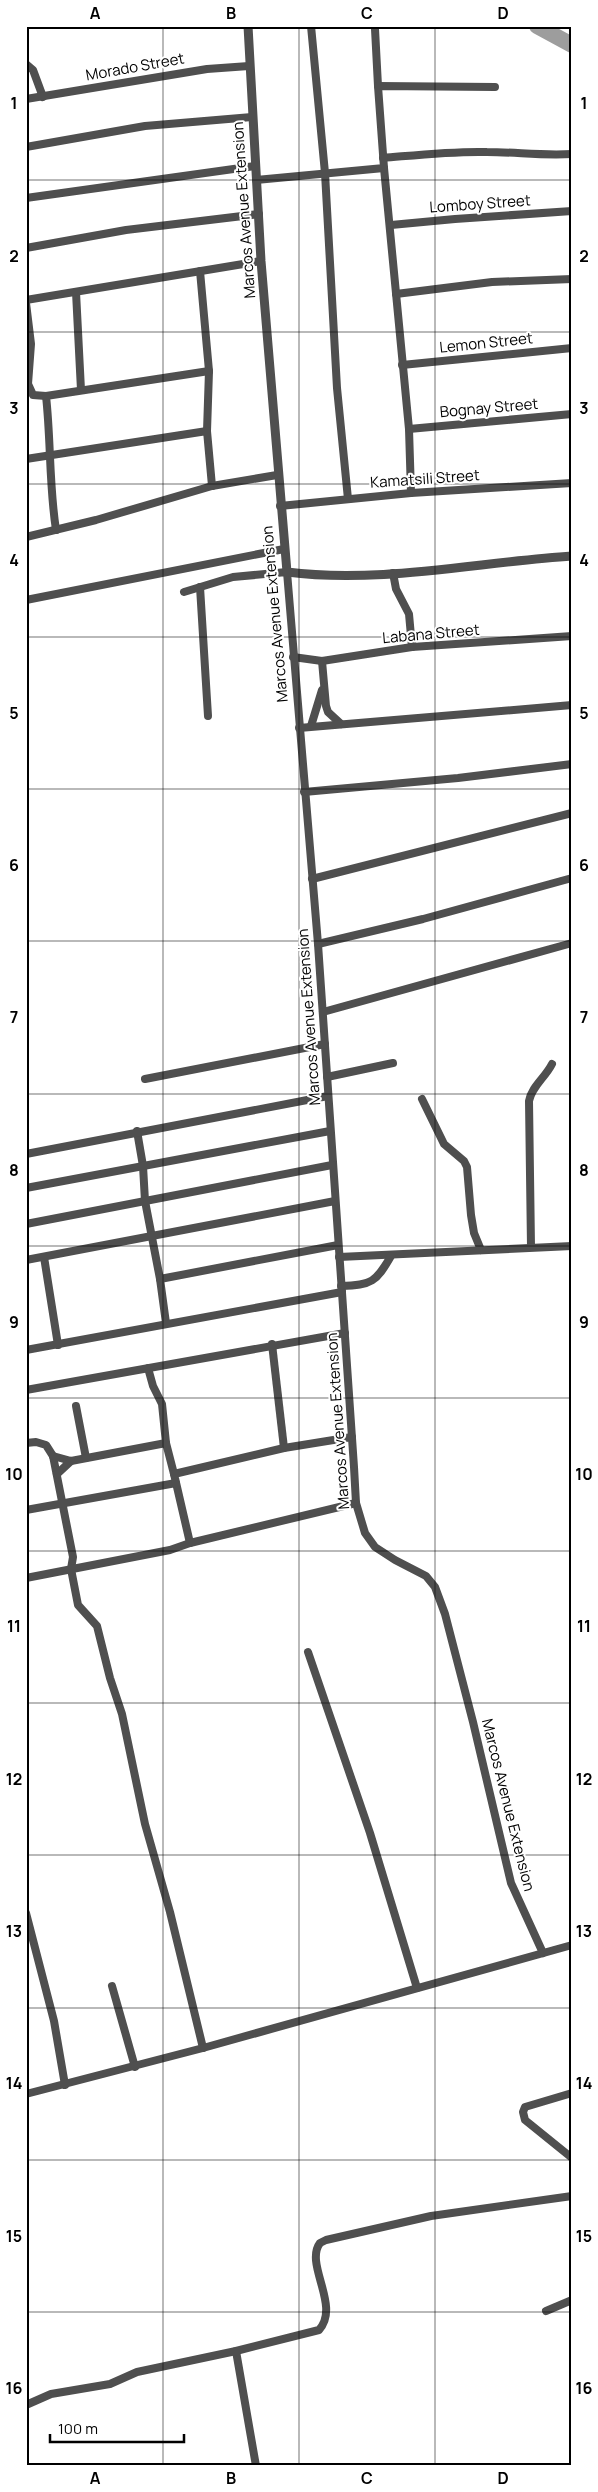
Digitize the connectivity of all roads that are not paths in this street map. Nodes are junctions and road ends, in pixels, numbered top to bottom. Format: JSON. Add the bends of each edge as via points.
{"nodes":[{"id":1,"x":248,"y":26,"type":"edge"},
{"id":2,"x":311,"y":26,"type":"edge"},
{"id":3,"x":375,"y":30,"type":"dead end"},
{"id":4,"x":26,"y":64,"type":"edge"},
{"id":5,"x":249,"y":66,"type":"junction"},
{"id":6,"x":378,"y":86,"type":"junction"},
{"id":7,"x":495,"y":87,"type":"dead end"},
{"id":8,"x":43,"y":97,"type":"junction"},
{"id":9,"x":26,"y":99,"type":"edge"},
{"id":10,"x":252,"y":117,"type":"junction"},
{"id":11,"x":26,"y":147,"type":"edge"},
{"id":12,"x":572,"y":154,"type":"edge"},
{"id":13,"x":383,"y":158,"type":"junction"},
{"id":14,"x":255,"y":166,"type":"junction"},
{"id":15,"x":384,"y":168,"type":"junction"},
{"id":16,"x":326,"y":173,"type":"junction"},
{"id":17,"x":256,"y":180,"type":"junction"},
{"id":18,"x":26,"y":198,"type":"edge"},
{"id":19,"x":572,"y":211,"type":"edge"},
{"id":20,"x":259,"y":214,"type":"junction"},
{"id":21,"x":391,"y":226,"type":"junction"},
{"id":22,"x":26,"y":248,"type":"edge"},
{"id":23,"x":261,"y":261,"type":"junction"},
{"id":24,"x":200,"y":271,"type":"junction"},
{"id":25,"x":572,"y":279,"type":"edge"},
{"id":26,"x":76,"y":292,"type":"junction"},
{"id":27,"x":396,"y":294,"type":"junction"},
{"id":28,"x":26,"y":301,"type":"edge"},
{"id":29,"x":572,"y":348,"type":"edge"},
{"id":30,"x":402,"y":365,"type":"junction"},
{"id":31,"x":209,"y":371,"type":"junction"},
{"id":32,"x":81,"y":390,"type":"junction"},
{"id":33,"x":46,"y":396,"type":"junction"},
{"id":34,"x":572,"y":414,"type":"edge"},
{"id":35,"x":409,"y":429,"type":"junction"},
{"id":36,"x":207,"y":431,"type":"junction"},
{"id":37,"x":49,"y":458,"type":"junction"},
{"id":38,"x":26,"y":459,"type":"edge"},
{"id":39,"x":277,"y":475,"type":"junction"},
{"id":40,"x":572,"y":483,"type":"edge"},
{"id":41,"x":212,"y":486,"type":"junction"},
{"id":42,"x":411,"y":493,"type":"junction"},
{"id":43,"x":348,"y":499,"type":"junction"},
{"id":44,"x":280,"y":506,"type":"junction"},
{"id":45,"x":56,"y":530,"type":"junction"},
{"id":46,"x":26,"y":537,"type":"edge"},
{"id":47,"x":284,"y":549,"type":"junction"},
{"id":48,"x":572,"y":556,"type":"edge"},
{"id":49,"x":286,"y":572,"type":"junction"},
{"id":50,"x":393,"y":573,"type":"junction"},
{"id":51,"x":200,"y":588,"type":"junction"},
{"id":52,"x":184,"y":592,"type":"dead end"},
{"id":53,"x":26,"y":600,"type":"edge"},
{"id":54,"x":572,"y":636,"type":"edge"},
{"id":55,"x":412,"y":648,"type":"junction"},
{"id":56,"x":293,"y":657,"type":"junction"},
{"id":57,"x":322,"y":661,"type":"junction"},
{"id":58,"x":323,"y":686,"type":"junction"},
{"id":59,"x":572,"y":704,"type":"edge"},
{"id":60,"x":208,"y":716,"type":"dead end"},
{"id":61,"x":341,"y":724,"type":"junction"},
{"id":62,"x":311,"y":726,"type":"junction"},
{"id":63,"x":298,"y":728,"type":"junction"},
{"id":64,"x":572,"y":764,"type":"edge"},
{"id":65,"x":304,"y":792,"type":"junction"},
{"id":66,"x":572,"y":812,"type":"edge"},
{"id":67,"x":572,"y":878,"type":"edge"},
{"id":68,"x":312,"y":879,"type":"junction"},
{"id":69,"x":572,"y":943,"type":"edge"},
{"id":70,"x":318,"y":944,"type":"junction"},
{"id":71,"x":323,"y":1012,"type":"junction"},
{"id":72,"x":325,"y":1044,"type":"junction"},
{"id":73,"x":393,"y":1063,"type":"dead end"},
{"id":74,"x":552,"y":1064,"type":"dead end"},
{"id":75,"x":327,"y":1077,"type":"junction"},
{"id":76,"x":145,"y":1079,"type":"dead end"},
{"id":77,"x":328,"y":1096,"type":"junction"},
{"id":78,"x":422,"y":1099,"type":"dead end"},
{"id":79,"x":137,"y":1131,"type":"junction"},
{"id":80,"x":330,"y":1131,"type":"junction"},
{"id":81,"x":26,"y":1154,"type":"edge"},
{"id":82,"x":332,"y":1165,"type":"junction"},
{"id":83,"x":143,"y":1166,"type":"junction"},
{"id":84,"x":26,"y":1188,"type":"edge"},
{"id":85,"x":144,"y":1201,"type":"junction"},
{"id":86,"x":335,"y":1201,"type":"junction"},
{"id":87,"x":26,"y":1224,"type":"edge"},
{"id":88,"x":152,"y":1234,"type":"junction"},
{"id":89,"x":338,"y":1245,"type":"junction"},
{"id":90,"x":572,"y":1246,"type":"edge"},
{"id":91,"x":531,"y":1247,"type":"junction"},
{"id":92,"x":481,"y":1250,"type":"junction"},
{"id":93,"x":391,"y":1256,"type":"junction"},
{"id":94,"x":44,"y":1257,"type":"junction"},
{"id":95,"x":339,"y":1257,"type":"junction"},
{"id":96,"x":26,"y":1260,"type":"edge"},
{"id":97,"x":160,"y":1279,"type":"junction"},
{"id":98,"x":342,"y":1289,"type":"junction"},
{"id":99,"x":166,"y":1323,"type":"junction"},
{"id":100,"x":345,"y":1333,"type":"junction"},
{"id":101,"x":272,"y":1344,"type":"junction"},
{"id":102,"x":58,"y":1345,"type":"junction"},
{"id":103,"x":26,"y":1350,"type":"edge"},
{"id":104,"x":148,"y":1368,"type":"junction"},
{"id":105,"x":26,"y":1390,"type":"edge"},
{"id":106,"x":76,"y":1406,"type":"dead end"},
{"id":107,"x":352,"y":1437,"type":"junction"},
{"id":108,"x":26,"y":1443,"type":"edge"},
{"id":109,"x":166,"y":1443,"type":"junction"},
{"id":110,"x":284,"y":1448,"type":"junction"},
{"id":111,"x":53,"y":1456,"type":"junction"},
{"id":112,"x":86,"y":1458,"type":"junction"},
{"id":113,"x":70,"y":1461,"type":"junction"},
{"id":114,"x":57,"y":1474,"type":"junction"},
{"id":115,"x":174,"y":1474,"type":"junction"},
{"id":116,"x":176,"y":1483,"type":"junction"},
{"id":117,"x":62,"y":1503,"type":"junction"},
{"id":118,"x":356,"y":1503,"type":"junction"},
{"id":119,"x":26,"y":1510,"type":"edge"},
{"id":120,"x":190,"y":1543,"type":"junction"},
{"id":121,"x":73,"y":1557,"type":"junction"},
{"id":122,"x":84,"y":1567,"type":"junction"},
{"id":123,"x":71,"y":1569,"type":"junction"},
{"id":124,"x":26,"y":1578,"type":"edge"},
{"id":125,"x":308,"y":1652,"type":"dead end"},
{"id":126,"x":26,"y":1913,"type":"edge"},
{"id":127,"x":572,"y":1945,"type":"edge"},
{"id":128,"x":543,"y":1953,"type":"junction"},
{"id":129,"x":112,"y":1986,"type":"dead end"},
{"id":130,"x":417,"y":1988,"type":"junction"},
{"id":131,"x":203,"y":2048,"type":"junction"},
{"id":132,"x":135,"y":2066,"type":"junction"},
{"id":133,"x":65,"y":2085,"type":"junction"},
{"id":134,"x":572,"y":2093,"type":"edge"},
{"id":135,"x":26,"y":2094,"type":"edge"},
{"id":136,"x":572,"y":2158,"type":"edge"},
{"id":137,"x":572,"y":2196,"type":"edge"},
{"id":138,"x":572,"y":2300,"type":"edge"},
{"id":139,"x":546,"y":2311,"type":"dead end"},
{"id":140,"x":236,"y":2352,"type":"junction"},
{"id":141,"x":26,"y":2404,"type":"edge"},
{"id":142,"x":256,"y":2466,"type":"edge"}],
"edges":[{"from":1,"to":5,"type":"street","name":"Marcos Avenue Extension"},
{"from":2,"to":16,"type":"street"},
{"from":3,"to":6,"type":"street"},
{"from":4,"to":8,"type":"street","via":[[33,70]]},
{"from":5,"to":8,"type":"street","name":"Morado Street","via":[[207,69]]},
{"from":5,"to":10,"type":"street","name":"Marcos Avenue Extension"},
{"from":6,"to":7,"type":"street"},
{"from":6,"to":13,"type":"street"},
{"from":8,"to":9,"type":"street","name":"Morado Street"},
{"from":10,"to":11,"type":"street","via":[[145,126]]},
{"from":10,"to":14,"type":"street","name":"Marcos Avenue Extension"},
{"from":12,"to":13,"type":"street","via":[[449,152]]},
{"from":13,"to":15,"type":"street"},
{"from":14,"to":17,"type":"street","name":"Marcos Avenue Extension"},
{"from":14,"to":18,"type":"street"},
{"from":15,"to":16,"type":"street"},
{"from":15,"to":21,"type":"street"},
{"from":16,"to":17,"type":"street"},
{"from":16,"to":43,"type":"street","via":[[337,388]]},
{"from":17,"to":20,"type":"street","name":"Marcos Avenue Extension"},
{"from":19,"to":21,"type":"street","name":"Lomboy Street"},
{"from":20,"to":22,"type":"street","via":[[126,230]]},
{"from":20,"to":23,"type":"street","name":"Marcos Avenue Extension"},
{"from":21,"to":27,"type":"street"},
{"from":23,"to":24,"type":"street"},
{"from":23,"to":39,"type":"street","name":"Marcos Avenue Extension"},
{"from":24,"to":26,"type":"street"},
{"from":24,"to":31,"type":"street"},
{"from":25,"to":27,"type":"street","via":[[502,282]]},
{"from":26,"to":28,"type":"street"},
{"from":26,"to":32,"type":"street"},
{"from":27,"to":30,"type":"street"},
{"from":28,"to":33,"type":"street","via":[[31,344],[28,384],[33,395]]},
{"from":29,"to":30,"type":"street","name":"Lemon Street"},
{"from":30,"to":35,"type":"street"},
{"from":31,"to":32,"type":"street"},
{"from":31,"to":36,"type":"street"},
{"from":32,"to":33,"type":"street"},
{"from":33,"to":37,"type":"street"},
{"from":34,"to":35,"type":"street","name":"Bognay Street"},
{"from":35,"to":42,"type":"street"},
{"from":36,"to":37,"type":"street"},
{"from":36,"to":41,"type":"street"},
{"from":37,"to":38,"type":"street"},
{"from":37,"to":45,"type":"street"},
{"from":39,"to":41,"type":"street"},
{"from":39,"to":44,"type":"street","name":"Marcos Avenue Extension"},
{"from":40,"to":42,"type":"street","name":"Kamatsili Street"},
{"from":41,"to":45,"type":"street"},
{"from":42,"to":43,"type":"street","name":"Kamatsili Street"},
{"from":43,"to":44,"type":"street","name":"Kamatsili Street"},
{"from":44,"to":47,"type":"street","name":"Marcos Avenue Extension"},
{"from":45,"to":46,"type":"street"},
{"from":47,"to":49,"type":"street","name":"Marcos Avenue Extension"},
{"from":47,"to":53,"type":"street"},
{"from":48,"to":50,"type":"street"},
{"from":49,"to":50,"type":"street","via":[[317,575]]},
{"from":49,"to":51,"type":"street","via":[[247,575]]},
{"from":49,"to":56,"type":"street","name":"Marcos Avenue Extension"},
{"from":50,"to":55,"type":"street","via":[[396,589],[409,614]]},
{"from":51,"to":52,"type":"street"},
{"from":51,"to":60,"type":"street"},
{"from":54,"to":55,"type":"street","name":"Labana Street"},
{"from":55,"to":57,"type":"street","name":"Labana Street"},
{"from":56,"to":57,"type":"street","name":"Labana Street"},
{"from":56,"to":63,"type":"street","name":"Marcos Avenue Extension"},
{"from":57,"to":58,"type":"street"},
{"from":58,"to":61,"type":"street","via":[[328,712]]},
{"from":58,"to":62,"type":"street"},
{"from":59,"to":61,"type":"street"},
{"from":61,"to":62,"type":"street"},
{"from":62,"to":63,"type":"street"},
{"from":63,"to":65,"type":"street","name":"Marcos Avenue Extension"},
{"from":64,"to":65,"type":"street"},
{"from":65,"to":68,"type":"street","name":"Marcos Avenue Extension"},
{"from":66,"to":68,"type":"street"},
{"from":67,"to":70,"type":"street","via":[[423,920]]},
{"from":68,"to":70,"type":"street","name":"Marcos Avenue Extension"},
{"from":69,"to":71,"type":"street"},
{"from":70,"to":71,"type":"street","name":"Marcos Avenue Extension"},
{"from":71,"to":72,"type":"street","name":"Marcos Avenue Extension"},
{"from":72,"to":75,"type":"street","name":"Marcos Avenue Extension"},
{"from":72,"to":76,"type":"street"},
{"from":73,"to":75,"type":"street"},
{"from":74,"to":91,"type":"street","via":[[534,1087],[529,1101]]},
{"from":75,"to":77,"type":"street","name":"Marcos Avenue Extension"},
{"from":77,"to":79,"type":"street"},
{"from":77,"to":80,"type":"street","name":"Marcos Avenue Extension"},
{"from":78,"to":92,"type":"street","via":[[444,1144],[467,1167],[474,1233]]},
{"from":79,"to":81,"type":"street"},
{"from":79,"to":83,"type":"street"},
{"from":80,"to":82,"type":"street","name":"Marcos Avenue Extension"},
{"from":80,"to":83,"type":"street"},
{"from":82,"to":85,"type":"street"},
{"from":82,"to":86,"type":"street","name":"Marcos Avenue Extension"},
{"from":83,"to":84,"type":"street"},
{"from":83,"to":85,"type":"street"},
{"from":85,"to":87,"type":"street"},
{"from":85,"to":88,"type":"street"},
{"from":86,"to":88,"type":"street"},
{"from":86,"to":89,"type":"street","name":"Marcos Avenue Extension"},
{"from":88,"to":94,"type":"street"},
{"from":88,"to":97,"type":"street"},
{"from":89,"to":95,"type":"street","name":"Marcos Avenue Extension"},
{"from":89,"to":97,"type":"street"},
{"from":90,"to":91,"type":"street"},
{"from":91,"to":92,"type":"street"},
{"from":92,"to":93,"type":"street"},
{"from":93,"to":95,"type":"street"},
{"from":93,"to":98,"type":"street","via":[[377,1278],[369,1284]]},
{"from":94,"to":96,"type":"street"},
{"from":94,"to":102,"type":"street"},
{"from":95,"to":98,"type":"street","name":"Marcos Avenue Extension"},
{"from":97,"to":99,"type":"street"},
{"from":98,"to":99,"type":"street"},
{"from":98,"to":100,"type":"street","name":"Marcos Avenue Extension"},
{"from":99,"to":102,"type":"street"},
{"from":100,"to":101,"type":"street"},
{"from":100,"to":107,"type":"street","name":"Marcos Avenue Extension"},
{"from":101,"to":104,"type":"street"},
{"from":101,"to":110,"type":"street"},
{"from":102,"to":103,"type":"street"},
{"from":104,"to":105,"type":"street"},
{"from":104,"to":109,"type":"street","via":[[162,1404]]},
{"from":106,"to":112,"type":"street"},
{"from":107,"to":110,"type":"street"},
{"from":107,"to":118,"type":"street","name":"Marcos Avenue Extension"},
{"from":108,"to":111,"type":"street","via":[[46,1445]]},
{"from":109,"to":112,"type":"street"},
{"from":109,"to":115,"type":"street"},
{"from":110,"to":115,"type":"street"},
{"from":111,"to":113,"type":"street"},
{"from":111,"to":114,"type":"street"},
{"from":112,"to":113,"type":"street"},
{"from":113,"to":114,"type":"street"},
{"from":114,"to":117,"type":"street"},
{"from":115,"to":116,"type":"street"},
{"from":116,"to":117,"type":"street"},
{"from":116,"to":120,"type":"street"},
{"from":117,"to":119,"type":"street"},
{"from":117,"to":121,"type":"street"},
{"from":118,"to":120,"type":"street"},
{"from":118,"to":128,"type":"street","name":"Marcos Avenue Extension","via":[[361,1526],[375,1547],[426,1576],[435,1587],[473,1722],[511,1883]]},
{"from":120,"to":122,"type":"street"},
{"from":121,"to":122,"type":"street"},
{"from":121,"to":123,"type":"street"},
{"from":122,"to":123,"type":"street"},
{"from":123,"to":124,"type":"street"},
{"from":123,"to":131,"type":"street","via":[[78,1605],[97,1626],[122,1714],[145,1824]]},
{"from":125,"to":130,"type":"street","via":[[370,1833]]},
{"from":126,"to":133,"type":"street","via":[[54,2021]]},
{"from":127,"to":128,"type":"street"},
{"from":128,"to":130,"type":"street"},
{"from":129,"to":132,"type":"street"},
{"from":130,"to":131,"type":"street"},
{"from":131,"to":132,"type":"street"},
{"from":132,"to":133,"type":"street"},
{"from":133,"to":135,"type":"street"},
{"from":134,"to":136,"type":"street","via":[[525,2107],[522,2112],[525,2120]]},
{"from":137,"to":140,"type":"street","via":[[432,2216],[320,2242],[316,2251],[326,2305],[323,2326],[313,2333]]},
{"from":138,"to":139,"type":"street"},
{"from":140,"to":141,"type":"street","via":[[137,2372],[110,2384],[51,2394]]},
{"from":140,"to":142,"type":"street"}]}
